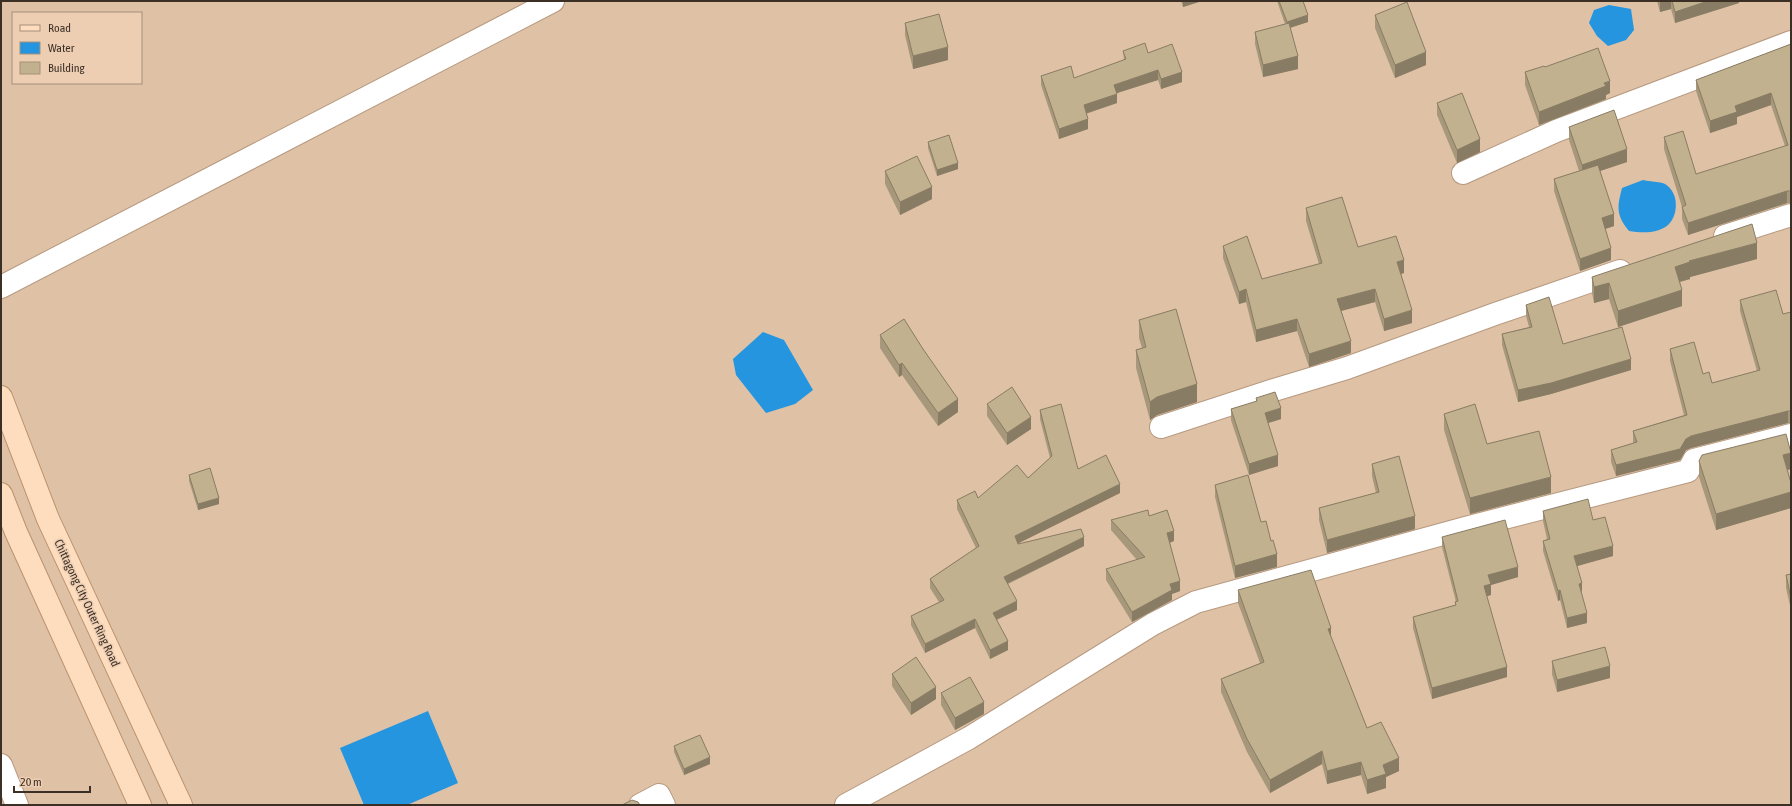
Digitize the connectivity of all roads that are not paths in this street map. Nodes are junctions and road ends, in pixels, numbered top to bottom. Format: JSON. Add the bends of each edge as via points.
{"nodes":[{"id":1,"x":554,"y":1,"type":"edge"},
{"id":2,"x":1791,"y":42,"type":"edge"},
{"id":3,"x":1463,"y":173,"type":"dead end"},
{"id":4,"x":1791,"y":215,"type":"edge"},
{"id":5,"x":1703,"y":243,"type":"edge"},
{"id":6,"x":1638,"y":264,"type":"edge"},
{"id":7,"x":1,"y":287,"type":"edge"},
{"id":8,"x":1,"y":397,"type":"edge"},
{"id":9,"x":1161,"y":427,"type":"dead end"},
{"id":10,"x":1791,"y":436,"type":"edge"},
{"id":11,"x":1,"y":494,"type":"edge"},
{"id":12,"x":1,"y":766,"type":"edge"},
{"id":13,"x":17,"y":805,"type":"edge"},
{"id":14,"x":140,"y":805,"type":"edge"},
{"id":15,"x":181,"y":805,"type":"edge"},
{"id":16,"x":640,"y":805,"type":"edge"},
{"id":17,"x":664,"y":805,"type":"edge"},
{"id":18,"x":846,"y":805,"type":"edge"}],
"edges":[{"from":1,"to":7,"type":"street"},
{"from":2,"to":3,"type":"street","via":[[1556,131]]},
{"from":4,"to":5,"type":"street"},
{"from":6,"to":9,"type":"street","via":[[1347,368]]},
{"from":8,"to":15,"type":"main road","name":"Chittagong City Outer Ring Road","via":[[48,519]]},
{"from":10,"to":18,"type":"street","via":[[1694,460],[1688,471],[1465,528],[1196,602],[1153,624],[969,738]]},
{"from":11,"to":14,"type":"main road"},
{"from":12,"to":13,"type":"street"},
{"from":16,"to":17,"type":"street","via":[[659,795]]}]}
